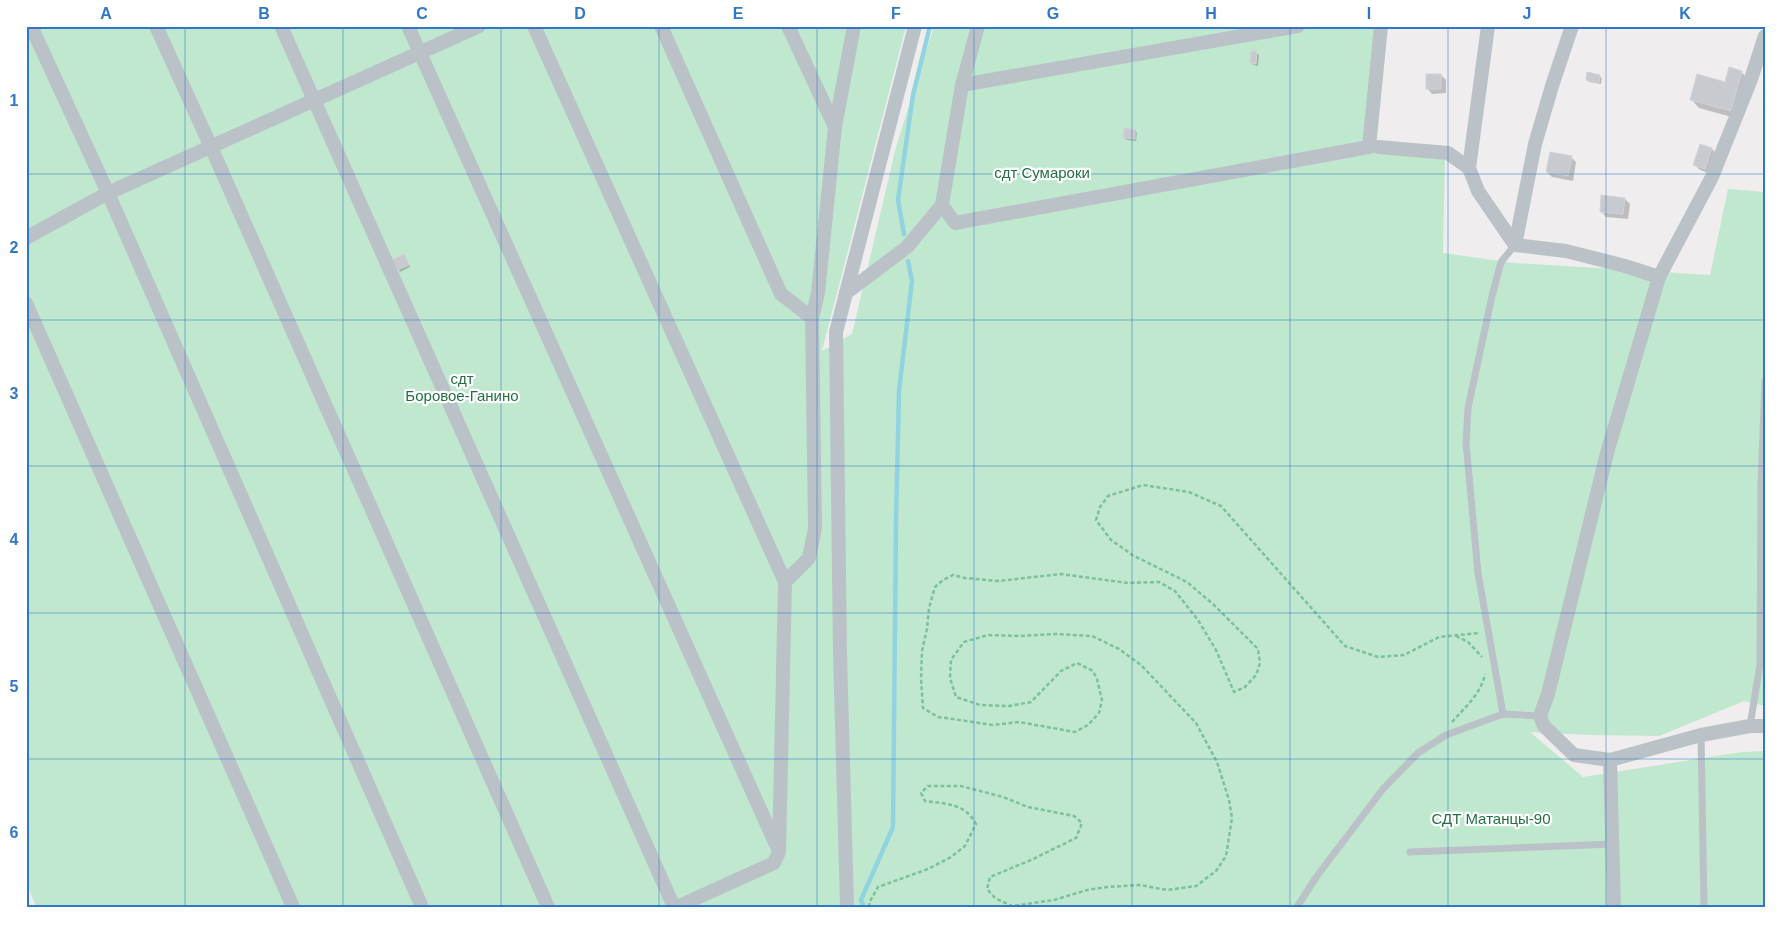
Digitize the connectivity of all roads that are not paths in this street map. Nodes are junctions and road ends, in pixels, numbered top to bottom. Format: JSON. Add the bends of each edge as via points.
{"nodes":[{"id":1,"x":31,"y":26,"type":"edge"},
{"id":2,"x":156,"y":26,"type":"edge"},
{"id":3,"x":281,"y":26,"type":"edge"},
{"id":4,"x":408,"y":26,"type":"edge"},
{"id":5,"x":479,"y":26,"type":"edge"},
{"id":6,"x":534,"y":26,"type":"edge"},
{"id":7,"x":662,"y":26,"type":"edge"},
{"id":8,"x":788,"y":26,"type":"edge"},
{"id":9,"x":854,"y":26,"type":"edge"},
{"id":10,"x":915,"y":26,"type":"edge"},
{"id":11,"x":978,"y":26,"type":"edge"},
{"id":12,"x":1298,"y":26,"type":"edge"},
{"id":13,"x":1381,"y":26,"type":"edge"},
{"id":14,"x":1488,"y":26,"type":"edge"},
{"id":15,"x":1572,"y":26,"type":"edge"},
{"id":16,"x":1765,"y":36,"type":"edge"},
{"id":17,"x":420,"y":53,"type":"junction"},
{"id":18,"x":962,"y":85,"type":"junction"},
{"id":19,"x":314,"y":100,"type":"junction"},
{"id":20,"x":835,"y":128,"type":"junction"},
{"id":21,"x":1378,"y":146,"type":"dead end"},
{"id":22,"x":211,"y":147,"type":"junction"},
{"id":23,"x":1469,"y":168,"type":"junction"},
{"id":24,"x":108,"y":193,"type":"junction"},
{"id":25,"x":942,"y":205,"type":"junction"},
{"id":26,"x":26,"y":238,"type":"edge"},
{"id":27,"x":1515,"y":245,"type":"junction"},
{"id":28,"x":1659,"y":277,"type":"junction"},
{"id":29,"x":846,"y":292,"type":"junction"},
{"id":30,"x":26,"y":303,"type":"edge"},
{"id":31,"x":812,"y":318,"type":"junction"},
{"id":32,"x":1765,"y":381,"type":"edge"},
{"id":33,"x":1763,"y":485,"type":"edge"},
{"id":34,"x":785,"y":582,"type":"junction"},
{"id":35,"x":1503,"y":714,"type":"junction"},
{"id":36,"x":1540,"y":716,"type":"junction"},
{"id":37,"x":1750,"y":726,"type":"junction"},
{"id":38,"x":1765,"y":726,"type":"edge"},
{"id":39,"x":1701,"y":735,"type":"junction"},
{"id":40,"x":1610,"y":760,"type":"junction"},
{"id":41,"x":1613,"y":844,"type":"junction"},
{"id":42,"x":779,"y":852,"type":"junction"},
{"id":43,"x":1410,"y":852,"type":"dead end"},
{"id":44,"x":292,"y":907,"type":"edge"},
{"id":45,"x":422,"y":907,"type":"edge"},
{"id":46,"x":548,"y":907,"type":"edge"},
{"id":47,"x":676,"y":907,"type":"edge"},
{"id":48,"x":847,"y":907,"type":"edge"},
{"id":49,"x":1297,"y":907,"type":"edge"},
{"id":50,"x":1614,"y":907,"type":"edge"},
{"id":51,"x":1704,"y":907,"type":"edge"}],
"edges":[{"from":1,"to":24,"type":"street"},
{"from":2,"to":22,"type":"street"},
{"from":3,"to":19,"type":"street"},
{"from":4,"to":17,"type":"street"},
{"from":5,"to":17,"type":"street"},
{"from":6,"to":34,"type":"street"},
{"from":7,"to":31,"type":"street","via":[[781,294]]},
{"from":8,"to":20,"type":"street"},
{"from":9,"to":20,"type":"street"},
{"from":10,"to":29,"type":"street"},
{"from":11,"to":18,"type":"street"},
{"from":12,"to":18,"type":"street"},
{"from":13,"to":25,"type":"street","via":[[1369,147],[955,223]]},
{"from":14,"to":23,"type":"street"},
{"from":15,"to":27,"type":"street","via":[[1536,144]]},
{"from":16,"to":28,"type":"street","via":[[1712,177]]},
{"from":17,"to":19,"type":"street"},
{"from":17,"to":42,"type":"street"},
{"from":18,"to":25,"type":"street"},
{"from":19,"to":22,"type":"street"},
{"from":19,"to":47,"type":"street"},
{"from":20,"to":31,"type":"street","via":[[818,293]]},
{"from":21,"to":23,"type":"street","via":[[1448,153]]},
{"from":22,"to":24,"type":"street"},
{"from":22,"to":46,"type":"street"},
{"from":23,"to":27,"type":"street","via":[[1478,191]]},
{"from":24,"to":26,"type":"street"},
{"from":24,"to":45,"type":"street"},
{"from":25,"to":29,"type":"street","via":[[907,247]]},
{"from":27,"to":28,"type":"street","via":[[1566,251]]},
{"from":27,"to":35,"type":"lane","via":[[1501,262],[1492,296],[1468,417],[1466,443],[1478,573]]},
{"from":28,"to":36,"type":"street","via":[[1607,453]]},
{"from":29,"to":48,"type":"street","via":[[836,332]]},
{"from":30,"to":44,"type":"street"},
{"from":31,"to":34,"type":"street","via":[[815,528],[809,558]]},
{"from":32,"to":33,"type":"lane"},
{"from":33,"to":37,"type":"lane","via":[[1760,664]]},
{"from":34,"to":42,"type":"street"},
{"from":35,"to":36,"type":"lane"},
{"from":35,"to":49,"type":"lane","via":[[1446,735],[1418,753],[1383,789]]},
{"from":36,"to":40,"type":"street","via":[[1544,726],[1574,755]]},
{"from":37,"to":38,"type":"street"},
{"from":37,"to":39,"type":"street"},
{"from":39,"to":40,"type":"street"},
{"from":39,"to":51,"type":"lane"},
{"from":40,"to":41,"type":"street"},
{"from":41,"to":43,"type":"lane"},
{"from":41,"to":50,"type":"street"},
{"from":42,"to":47,"type":"street","via":[[774,863]]}]}
